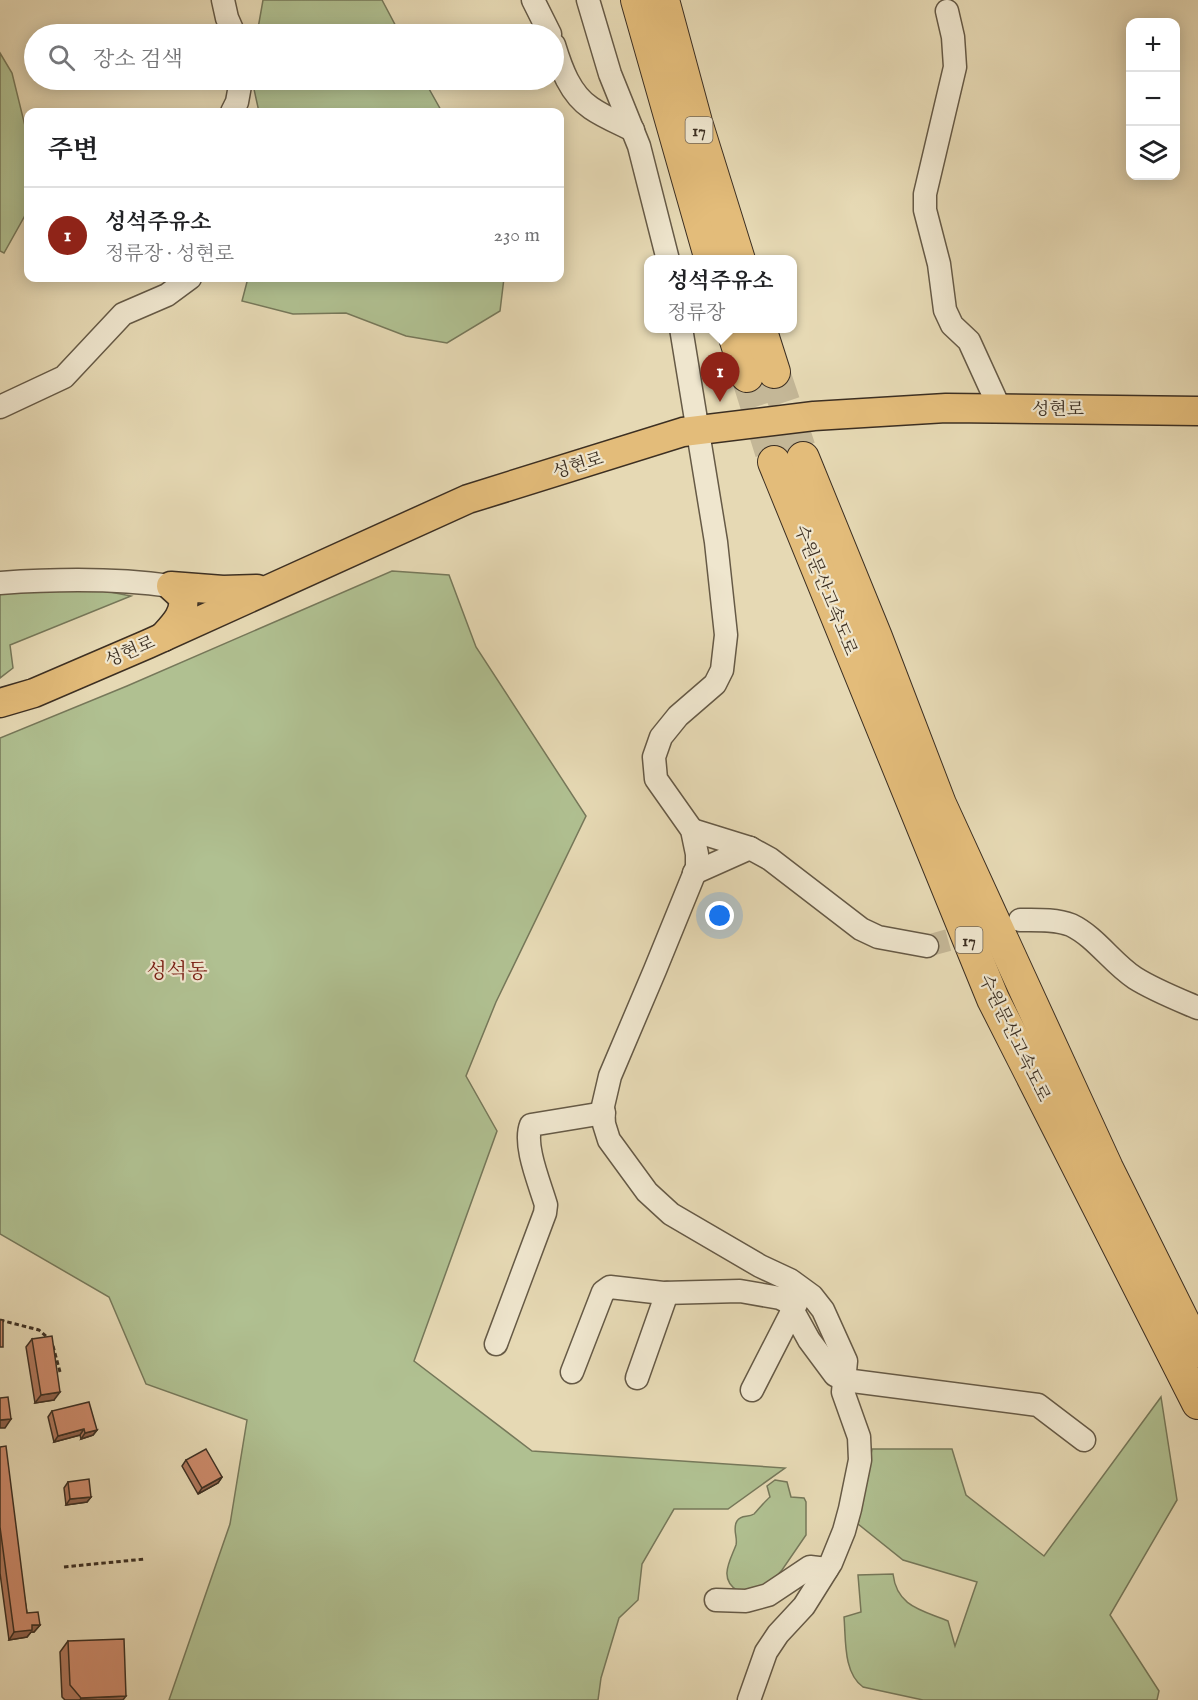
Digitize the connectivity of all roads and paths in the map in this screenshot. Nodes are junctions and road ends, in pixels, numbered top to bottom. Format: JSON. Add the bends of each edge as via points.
{"nodes":[{"id":1,"x":223,"y":0,"type":"edge"},
{"id":2,"x":533,"y":0,"type":"edge"},
{"id":3,"x":588,"y":0,"type":"edge"},
{"id":4,"x":637,"y":0,"type":"edge"},
{"id":5,"x":663,"y":0,"type":"edge"},
{"id":6,"x":947,"y":11,"type":"dead end"},
{"id":7,"x":230,"y":24,"type":"edge"},
{"id":8,"x":545,"y":24,"type":"edge"},
{"id":9,"x":564,"y":72,"type":"edge"},
{"id":10,"x":239,"y":90,"type":"edge"},
{"id":11,"x":234,"y":108,"type":"edge"},
{"id":12,"x":633,"y":130,"type":"junction"},
{"id":13,"x":667,"y":255,"type":"edge"},
{"id":14,"x":710,"y":255,"type":"edge"},
{"id":15,"x":737,"y":255,"type":"edge"},
{"id":16,"x":185,"y":282,"type":"edge"},
{"id":17,"x":682,"y":333,"type":"edge"},
{"id":18,"x":735,"y":333,"type":"edge"},
{"id":19,"x":760,"y":333,"type":"edge"},
{"id":20,"x":0,"y":407,"type":"edge"},
{"id":21,"x":1000,"y":409,"type":"junction"},
{"id":22,"x":1198,"y":411,"type":"edge"},
{"id":23,"x":699,"y":430,"type":"junction"},
{"id":24,"x":0,"y":583,"type":"edge"},
{"id":25,"x":171,"y":586,"type":"junction"},
{"id":26,"x":268,"y":589,"type":"junction"},
{"id":27,"x":163,"y":637,"type":"junction"},
{"id":28,"x":0,"y":703,"type":"edge"},
{"id":29,"x":692,"y":830,"type":"junction"},
{"id":30,"x":750,"y":848,"type":"junction"},
{"id":31,"x":694,"y":873,"type":"junction"},
{"id":32,"x":1020,"y":920,"type":"dead end"},
{"id":33,"x":927,"y":946,"type":"tunnel mouth"},
{"id":34,"x":1198,"y":1008,"type":"edge"},
{"id":35,"x":604,"y":1113,"type":"junction"},
{"id":36,"x":803,"y":1290,"type":"junction"},
{"id":37,"x":668,"y":1293,"type":"junction"},
{"id":38,"x":792,"y":1310,"type":"junction"},
{"id":39,"x":0,"y":1320,"type":"edge"},
{"id":40,"x":496,"y":1344,"type":"dead end"},
{"id":41,"x":1198,"y":1351,"type":"edge"},
{"id":42,"x":60,"y":1372,"type":"edge"},
{"id":43,"x":572,"y":1372,"type":"dead end"},
{"id":44,"x":637,"y":1378,"type":"dead end"},
{"id":45,"x":845,"y":1380,"type":"junction"},
{"id":46,"x":752,"y":1390,"type":"dead end"},
{"id":47,"x":1198,"y":1403,"type":"edge"},
{"id":48,"x":1084,"y":1440,"type":"dead end"},
{"id":49,"x":145,"y":1558,"type":"dead end"},
{"id":50,"x":64,"y":1567,"type":"dead end"},
{"id":51,"x":827,"y":1569,"type":"junction"},
{"id":52,"x":716,"y":1600,"type":"dead end"},
{"id":53,"x":749,"y":1700,"type":"edge"}],
"edges":[{"from":1,"to":7,"type":"street"},
{"from":2,"to":8,"type":"street"},
{"from":3,"to":12,"type":"street","via":[[610,74]]},
{"from":4,"to":14,"type":"highway","number":"17"},
{"from":5,"to":15,"type":"highway","number":"17"},
{"from":6,"to":21,"type":"street","via":[[955,67],[925,194],[925,210],[939,264],[945,310],[952,325],[969,341]]},
{"from":9,"to":12,"type":"street","via":[[575,93],[590,108]]},
{"from":10,"to":11,"type":"street"},
{"from":12,"to":13,"type":"street"},
{"from":16,"to":20,"type":"street","via":[[167,295],[123,314],[64,377]]},
{"from":17,"to":23,"type":"street"},
{"from":18,"to":19,"type":"highway","via":[[760,374]]},
{"from":21,"to":22,"type":"main road","name":"성현로"},
{"from":21,"to":23,"type":"main road","name":"성현로","via":[[946,408],[813,416]]},
{"from":23,"to":26,"type":"main road","name":"성현로","via":[[468,499]]},
{"from":23,"to":29,"type":"street","via":[[716,542],[726,649],[715,684],[678,716],[661,737],[654,757],[656,779]]},
{"from":24,"to":25,"type":"street","via":[[113,581]]},
{"from":25,"to":26,"type":"main road"},
{"from":25,"to":27,"type":"main road","via":[[183,597],[183,607]]},
{"from":26,"to":27,"type":"main road","name":"성현로"},
{"from":27,"to":28,"type":"main road","name":"성현로","via":[[34,693]]},
{"from":29,"to":30,"type":"street"},
{"from":29,"to":31,"type":"street","via":[[697,854]]},
{"from":30,"to":31,"type":"street"},
{"from":30,"to":33,"type":"street","via":[[861,930]]},
{"from":31,"to":35,"type":"street","via":[[610,1076]]},
{"from":32,"to":34,"type":"street","via":[[1069,925],[1088,936],[1136,979]]},
{"from":35,"to":36,"type":"street","via":[[609,1140],[646,1192],[671,1214]]},
{"from":35,"to":40,"type":"street","via":[[531,1125],[529,1145],[546,1204]]},
{"from":36,"to":38,"type":"street"},
{"from":36,"to":45,"type":"street","via":[[823,1310],[846,1361]]},
{"from":37,"to":38,"type":"street","via":[[740,1291],[789,1302]]},
{"from":37,"to":43,"type":"street","via":[[610,1287],[603,1292]]},
{"from":37,"to":44,"type":"street"},
{"from":38,"to":45,"type":"street","via":[[835,1375]]},
{"from":38,"to":46,"type":"street"},
{"from":39,"to":42,"type":"path","via":[[39,1330],[47,1336]]},
{"from":41,"to":47,"type":"highway","name":"수원문산고속도로","number":"17","via":[[1107,1168],[945,814],[876,637],[789,460],[993,999]]},
{"from":45,"to":48,"type":"street","via":[[1038,1405]]},
{"from":45,"to":51,"type":"street","via":[[843,1392],[859,1437],[860,1460],[844,1531]]},
{"from":49,"to":50,"type":"path"},
{"from":51,"to":52,"type":"street","via":[[810,1567],[768,1595],[747,1601]]},
{"from":51,"to":53,"type":"street","via":[[804,1606],[766,1652]]}]}
